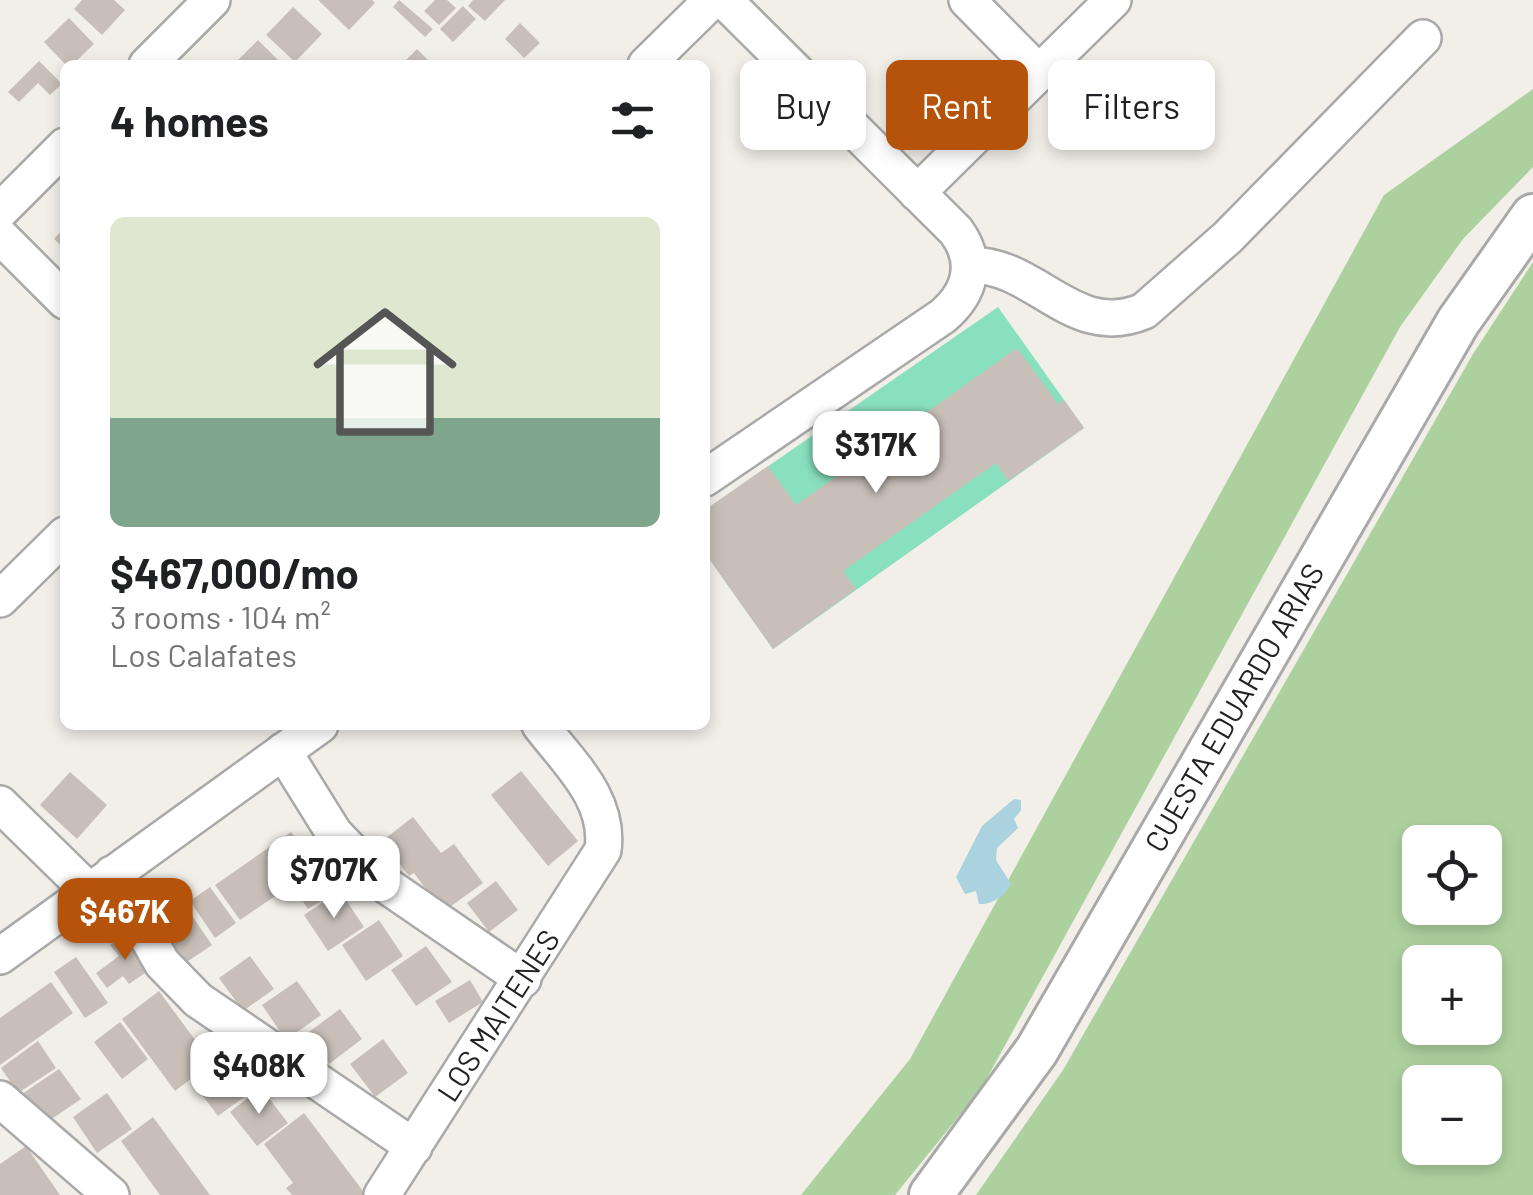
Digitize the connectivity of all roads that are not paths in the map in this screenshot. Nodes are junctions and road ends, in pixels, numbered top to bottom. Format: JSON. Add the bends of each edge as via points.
{"nodes":[{"id":1,"x":212,"y":0,"type":"edge"},
{"id":2,"x":712,"y":0,"type":"edge"},
{"id":3,"x":724,"y":0,"type":"edge"},
{"id":4,"x":967,"y":0,"type":"edge"},
{"id":5,"x":1113,"y":0,"type":"edge"},
{"id":6,"x":1424,"y":38,"type":"dead end"},
{"id":7,"x":152,"y":60,"type":"edge"},
{"id":8,"x":651,"y":60,"type":"edge"},
{"id":9,"x":1039,"y":73,"type":"junction"},
{"id":10,"x":60,"y":151,"type":"edge"},
{"id":11,"x":918,"y":193,"type":"junction"},
{"id":12,"x":0,"y":211,"type":"edge"},
{"id":13,"x":1533,"y":216,"type":"edge"},
{"id":14,"x":0,"y":236,"type":"edge"},
{"id":15,"x":970,"y":272,"type":"junction"},
{"id":16,"x":60,"y":296,"type":"edge"},
{"id":17,"x":710,"y":475,"type":"edge"},
{"id":18,"x":60,"y":540,"type":"edge"},
{"id":19,"x":0,"y":599,"type":"edge"},
{"id":20,"x":313,"y":730,"type":"edge"},
{"id":21,"x":544,"y":730,"type":"edge"},
{"id":22,"x":283,"y":751,"type":"junction"},
{"id":23,"x":0,"y":804,"type":"edge"},
{"id":24,"x":101,"y":883,"type":"junction"},
{"id":25,"x":0,"y":956,"type":"edge"},
{"id":26,"x":523,"y":979,"type":"junction"},
{"id":27,"x":0,"y":1099,"type":"edge"},
{"id":28,"x":414,"y":1147,"type":"junction"},
{"id":29,"x":111,"y":1195,"type":"edge"},
{"id":30,"x":382,"y":1195,"type":"edge"},
{"id":31,"x":931,"y":1195,"type":"edge"}],
"edges":[{"from":1,"to":7,"type":"street"},
{"from":2,"to":8,"type":"street"},
{"from":3,"to":11,"type":"street"},
{"from":4,"to":9,"type":"street"},
{"from":5,"to":9,"type":"street"},
{"from":6,"to":15,"type":"street","via":[[1241,225],[1144,311],[1094,319],[1008,270]]},
{"from":9,"to":11,"type":"street"},
{"from":10,"to":12,"type":"street"},
{"from":11,"to":15,"type":"street","via":[[963,241]]},
{"from":13,"to":31,"type":"street","name":"CUESTA EDUARDO ARIAS","via":[[1458,322],[1037,1050]]},
{"from":14,"to":16,"type":"street"},
{"from":15,"to":17,"type":"street","via":[[960,300],[943,316]]},
{"from":18,"to":19,"type":"street"},
{"from":20,"to":22,"type":"street"},
{"from":21,"to":26,"type":"street","name":"LOS MAITENES","via":[[596,798],[605,833],[595,868]]},
{"from":22,"to":24,"type":"street"},
{"from":22,"to":26,"type":"street","via":[[334,833],[380,881]]},
{"from":23,"to":24,"type":"street"},
{"from":24,"to":25,"type":"street"},
{"from":24,"to":28,"type":"street","via":[[198,1000]]},
{"from":26,"to":28,"type":"street","name":"LOS MAITENES"},
{"from":27,"to":29,"type":"street"},
{"from":28,"to":30,"type":"street","name":"LOS MAITENES"}]}
